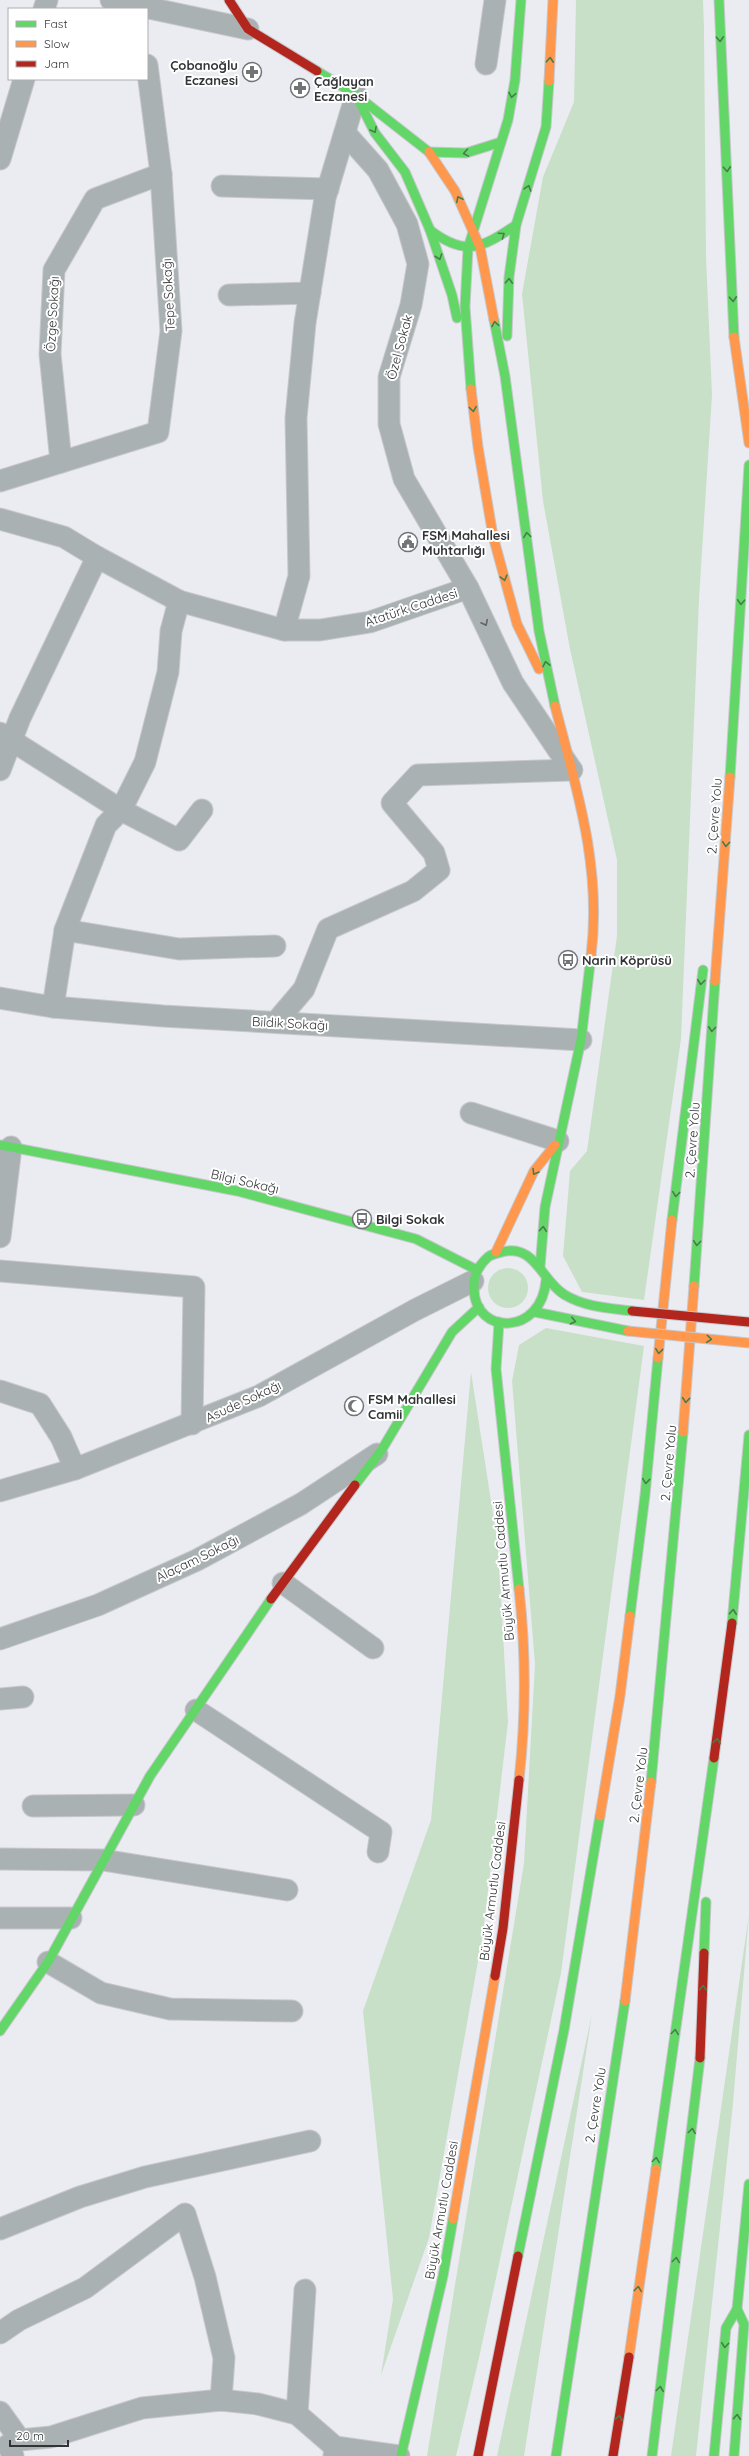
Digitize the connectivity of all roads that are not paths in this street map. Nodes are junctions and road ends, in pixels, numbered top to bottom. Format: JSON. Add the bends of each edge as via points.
{"nodes":[{"id":1,"x":111,"y":0,"type":"edge"},
{"id":2,"x":229,"y":0,"type":"edge"},
{"id":3,"x":494,"y":0,"type":"edge"},
{"id":4,"x":521,"y":0,"type":"edge"},
{"id":5,"x":553,"y":0,"type":"edge"},
{"id":6,"x":719,"y":0,"type":"edge"},
{"id":7,"x":140,"y":8,"type":"edge"},
{"id":8,"x":148,"y":10,"type":"edge"},
{"id":9,"x":248,"y":29,"type":"junction"},
{"id":10,"x":486,"y":64,"type":"dead end"},
{"id":11,"x":148,"y":73,"type":"edge"},
{"id":12,"x":24,"y":80,"type":"edge"},
{"id":13,"x":356,"y":95,"type":"junction"},
{"id":14,"x":345,"y":132,"type":"junction"},
{"id":15,"x":501,"y":142,"type":"junction"},
{"id":16,"x":429,"y":152,"type":"junction"},
{"id":17,"x":0,"y":159,"type":"edge"},
{"id":18,"x":161,"y":174,"type":"junction"},
{"id":19,"x":222,"y":186,"type":"dead end"},
{"id":20,"x":328,"y":189,"type":"junction"},
{"id":21,"x":516,"y":225,"type":"junction"},
{"id":22,"x":472,"y":229,"type":"junction"},
{"id":23,"x":430,"y":230,"type":"junction"},
{"id":24,"x":480,"y":247,"type":"junction"},
{"id":25,"x":468,"y":248,"type":"junction"},
{"id":26,"x":310,"y":293,"type":"junction"},
{"id":27,"x":229,"y":295,"type":"dead end"},
{"id":28,"x":469,"y":370,"type":"junction"},
{"id":29,"x":505,"y":376,"type":"junction"},
{"id":30,"x":749,"y":443,"type":"edge"},
{"id":31,"x":61,"y":462,"type":"junction"},
{"id":32,"x":749,"y":465,"type":"edge"},
{"id":33,"x":0,"y":481,"type":"edge"},
{"id":34,"x":0,"y":518,"type":"edge"},
{"id":35,"x":97,"y":558,"type":"junction"},
{"id":36,"x":468,"y":588,"type":"junction"},
{"id":37,"x":179,"y":601,"type":"junction"},
{"id":38,"x":284,"y":630,"type":"junction"},
{"id":39,"x":737,"y":679,"type":"junction"},
{"id":40,"x":554,"y":702,"type":"junction"},
{"id":41,"x":6,"y":736,"type":"edge"},
{"id":42,"x":0,"y":770,"type":"edge"},
{"id":43,"x":572,"y":770,"type":"junction"},
{"id":44,"x":121,"y":810,"type":"junction"},
{"id":45,"x":202,"y":810,"type":"dead end"},
{"id":46,"x":711,"y":901,"type":"dead end"},
{"id":47,"x":65,"y":930,"type":"junction"},
{"id":48,"x":275,"y":946,"type":"dead end"},
{"id":49,"x":704,"y":956,"type":"dead end"},
{"id":50,"x":0,"y":998,"type":"edge"},
{"id":51,"x":52,"y":1007,"type":"junction"},
{"id":52,"x":276,"y":1022,"type":"junction"},
{"id":53,"x":581,"y":1040,"type":"junction"},
{"id":54,"x":471,"y":1113,"type":"dead end"},
{"id":55,"x":558,"y":1141,"type":"junction"},
{"id":56,"x":5,"y":1146,"type":"edge"},
{"id":57,"x":0,"y":1237,"type":"edge"},
{"id":58,"x":496,"y":1252,"type":"junction"},
{"id":59,"x":540,"y":1268,"type":"junction"},
{"id":60,"x":0,"y":1271,"type":"edge"},
{"id":61,"x":475,"y":1275,"type":"junction"},
{"id":62,"x":546,"y":1280,"type":"junction"},
{"id":63,"x":479,"y":1307,"type":"junction"},
{"id":64,"x":535,"y":1312,"type":"junction"},
{"id":65,"x":499,"y":1322,"type":"junction"},
{"id":66,"x":749,"y":1322,"type":"edge"},
{"id":67,"x":749,"y":1343,"type":"edge"},
{"id":68,"x":0,"y":1391,"type":"edge"},
{"id":69,"x":192,"y":1424,"type":"junction"},
{"id":70,"x":749,"y":1435,"type":"edge"},
{"id":71,"x":381,"y":1452,"type":"junction"},
{"id":72,"x":75,"y":1469,"type":"junction"},
{"id":73,"x":0,"y":1491,"type":"edge"},
{"id":74,"x":282,"y":1583,"type":"junction"},
{"id":75,"x":0,"y":1639,"type":"edge"},
{"id":76,"x":373,"y":1648,"type":"dead end"},
{"id":77,"x":23,"y":1697,"type":"dead end"},
{"id":78,"x":0,"y":1699,"type":"edge"},
{"id":79,"x":196,"y":1710,"type":"junction"},
{"id":80,"x":712,"y":1779,"type":"junction"},
{"id":81,"x":134,"y":1805,"type":"junction"},
{"id":82,"x":33,"y":1806,"type":"dead end"},
{"id":83,"x":378,"y":1852,"type":"dead end"},
{"id":84,"x":0,"y":1860,"type":"edge"},
{"id":85,"x":103,"y":1860,"type":"junction"},
{"id":86,"x":708,"y":1873,"type":"dead end"},
{"id":87,"x":707,"y":1889,"type":"dead end"},
{"id":88,"x":287,"y":1890,"type":"dead end"},
{"id":89,"x":0,"y":1918,"type":"edge"},
{"id":90,"x":71,"y":1918,"type":"junction"},
{"id":91,"x":48,"y":1962,"type":"junction"},
{"id":92,"x":292,"y":2010,"type":"dead end"},
{"id":93,"x":0,"y":2031,"type":"edge"},
{"id":94,"x":310,"y":2141,"type":"dead end"},
{"id":95,"x":749,"y":2184,"type":"edge"},
{"id":96,"x":0,"y":2229,"type":"edge"},
{"id":97,"x":305,"y":2290,"type":"dead end"},
{"id":98,"x":737,"y":2309,"type":"junction"},
{"id":99,"x":0,"y":2333,"type":"edge"},
{"id":100,"x":221,"y":2400,"type":"junction"},
{"id":101,"x":0,"y":2412,"type":"edge"},
{"id":102,"x":297,"y":2414,"type":"junction"},
{"id":103,"x":17,"y":2448,"type":"edge"},
{"id":104,"x":335,"y":2452,"type":"edge"},
{"id":105,"x":400,"y":2456,"type":"edge"},
{"id":106,"x":478,"y":2456,"type":"edge"},
{"id":107,"x":556,"y":2456,"type":"edge"},
{"id":108,"x":613,"y":2456,"type":"edge"},
{"id":109,"x":652,"y":2456,"type":"edge"},
{"id":110,"x":714,"y":2456,"type":"edge"},
{"id":111,"x":734,"y":2456,"type":"edge"}],
"edges":[{"from":1,"to":7,"type":"street"},
{"from":2,"to":9,"type":"main road"},
{"from":3,"to":10,"type":"street"},
{"from":4,"to":15,"type":"main road","one_way":true,"via":[[515,80]]},
{"from":21,"to":5,"type":"main road","one_way":true,"via":[[546,127]]},
{"from":6,"to":30,"type":"main road","one_way":true,"via":[[735,348]]},
{"from":8,"to":9,"type":"street"},
{"from":9,"to":13,"type":"main road"},
{"from":11,"to":18,"type":"street","name":"Tepe Sokağı"},
{"from":12,"to":17,"type":"street"},
{"from":13,"to":14,"type":"street"},
{"from":13,"to":16,"type":"main road"},
{"from":13,"to":23,"type":"main road","one_way":true,"via":[[375,133],[405,172]]},
{"from":14,"to":20,"type":"street"},
{"from":14,"to":36,"type":"street","name":"Özel Sokak","via":[[378,170],[407,224],[418,264],[411,305],[389,377],[389,424],[404,479]]},
{"from":15,"to":16,"type":"main road","one_way":true,"via":[[464,154],[446,155]]},
{"from":15,"to":22,"type":"main road"},
{"from":22,"to":16,"type":"main road","one_way":true,"via":[[455,191]]},
{"from":18,"to":31,"type":"street","name":"Özge Sokağı","via":[[95,199],[54,270],[50,354]]},
{"from":18,"to":31,"type":"street","name":"Tepe Sokağı","via":[[171,331],[158,432]]},
{"from":19,"to":20,"type":"street"},
{"from":20,"to":26,"type":"street"},
{"from":24,"to":21,"type":"main road","one_way":true},
{"from":29,"to":21,"type":"main road","one_way":true,"via":[[509,277]]},
{"from":22,"to":24,"type":"main road"},
{"from":22,"to":25,"type":"main road"},
{"from":23,"to":25,"type":"main road","via":[[442,241]]},
{"from":23,"to":28,"type":"main road","one_way":true,"via":[[452,295]]},
{"from":24,"to":25,"type":"main road"},
{"from":29,"to":24,"type":"main road","one_way":true},
{"from":25,"to":28,"type":"main road","via":[[464,307]]},
{"from":26,"to":27,"type":"street"},
{"from":26,"to":38,"type":"street","via":[[296,418],[300,576]]},
{"from":28,"to":40,"type":"main road","one_way":true,"via":[[478,447],[493,536],[517,624]]},
{"from":40,"to":29,"type":"main road","one_way":true,"via":[[539,631]]},
{"from":31,"to":33,"type":"street","name":"Tepe Sokağı"},
{"from":32,"to":39,"type":"main road","name":"2. Çevre Yolu","one_way":true},
{"from":34,"to":35,"type":"street","name":"Atatürk Caddesi","via":[[64,537]]},
{"from":35,"to":37,"type":"street","name":"Atatürk Caddesi"},
{"from":35,"to":41,"type":"street"},
{"from":36,"to":38,"type":"street","name":"Atatürk Caddesi","via":[[370,622],[320,630]]},
{"from":36,"to":43,"type":"street","name":"Atatürk Caddesi","one_way":true,"via":[[513,683]]},
{"from":37,"to":38,"type":"street","name":"Atatürk Caddesi"},
{"from":37,"to":44,"type":"street","via":[[171,631],[168,672],[145,762]]},
{"from":39,"to":46,"type":"main road"},
{"from":39,"to":107,"type":"main road","name":"2. Çevre Yolu","one_way":true,"via":[[688,1375],[657,1733],[626,1996]]},
{"from":40,"to":43,"type":"main road"},
{"from":41,"to":42,"type":"street"},
{"from":41,"to":44,"type":"street"},
{"from":43,"to":52,"type":"street","via":[[418,775],[392,803],[434,853],[439,870],[413,891],[328,928],[304,989]]},
{"from":43,"to":53,"type":"main road","via":[[586,824],[594,880],[594,934]]},
{"from":44,"to":45,"type":"street","via":[[179,840]]},
{"from":44,"to":47,"type":"street","via":[[106,825]]},
{"from":47,"to":48,"type":"street","via":[[179,949]]},
{"from":47,"to":51,"type":"street"},
{"from":49,"to":106,"type":"main road","one_way":true,"via":[[667,1265],[645,1495],[620,1696],[557,2067]]},
{"from":50,"to":51,"type":"street","name":"Bildik Sokağı"},
{"from":51,"to":52,"type":"street","name":"Bildik Sokağı"},
{"from":52,"to":53,"type":"street","name":"Bildik Sokağı"},
{"from":53,"to":55,"type":"main road"},
{"from":54,"to":55,"type":"street"},
{"from":55,"to":58,"type":"main road","one_way":true,"via":[[534,1171]]},
{"from":59,"to":55,"type":"main road","one_way":true,"via":[[544,1207]]},
{"from":56,"to":57,"type":"street"},
{"from":56,"to":61,"type":"main road","name":"Bilgi Sokağı","via":[[237,1191],[416,1239]]},
{"from":58,"to":59,"type":"main road","via":[[522,1252],[532,1258]]},
{"from":58,"to":61,"type":"main road","via":[[485,1259]]},
{"from":59,"to":62,"type":"main road"},
{"from":60,"to":69,"type":"street","via":[[194,1287]]},
{"from":61,"to":63,"type":"main road","via":[[474,1296]]},
{"from":61,"to":69,"type":"street","name":"Asude Sokağı","via":[[259,1396]]},
{"from":62,"to":64,"type":"main road","via":[[546,1291]]},
{"from":62,"to":66,"type":"main road","bridge":true,"via":[[563,1295],[588,1306]]},
{"from":63,"to":65,"type":"main road"},
{"from":63,"to":71,"type":"main road","via":[[452,1332]]},
{"from":64,"to":65,"type":"main road","via":[[518,1322]]},
{"from":64,"to":67,"type":"main road","one_way":true,"bridge":true,"via":[[628,1331]]},
{"from":65,"to":105,"type":"main road","name":"Büyük Armutlu Caddesi","via":[[496,1369],[523,1627],[522,1751],[503,1928],[477,2081],[443,2276]]},
{"from":68,"to":72,"type":"street","via":[[40,1404],[61,1437]]},
{"from":69,"to":72,"type":"street","name":"Asude Sokağı"},
{"from":80,"to":70,"type":"main road","one_way":true,"via":[[730,1644]]},
{"from":71,"to":74,"type":"main road"},
{"from":71,"to":75,"type":"street","name":"Alaçam Sokağı","via":[[302,1504],[197,1560],[98,1605]]},
{"from":72,"to":73,"type":"street","name":"Asude Sokağı"},
{"from":74,"to":76,"type":"street"},
{"from":74,"to":79,"type":"main road"},
{"from":77,"to":78,"type":"street"},
{"from":79,"to":81,"type":"main road","via":[[150,1776]]},
{"from":79,"to":83,"type":"street","via":[[381,1832]]},
{"from":80,"to":86,"type":"main road"},
{"from":108,"to":80,"type":"main road","one_way":true},
{"from":81,"to":82,"type":"street"},
{"from":81,"to":85,"type":"main road"},
{"from":84,"to":85,"type":"street"},
{"from":85,"to":88,"type":"street"},
{"from":85,"to":90,"type":"main road"},
{"from":109,"to":87,"type":"main road","one_way":true,"via":[[700,2061]]},
{"from":89,"to":90,"type":"street"},
{"from":90,"to":91,"type":"main road"},
{"from":91,"to":92,"type":"street","via":[[101,1993],[170,2008]]},
{"from":91,"to":93,"type":"main road"},
{"from":94,"to":96,"type":"street","via":[[145,2177],[80,2197]]},
{"from":95,"to":98,"type":"main road"},
{"from":97,"to":102,"type":"street"},
{"from":98,"to":110,"type":"main road","one_way":true,"via":[[726,2328]]},
{"from":111,"to":98,"type":"main road","one_way":true,"via":[[744,2324]]},
{"from":99,"to":100,"type":"street","via":[[19,2320],[85,2288],[186,2214],[205,2277],[224,2358]]},
{"from":100,"to":102,"type":"street","via":[[258,2404]]},
{"from":100,"to":103,"type":"street","via":[[142,2408]]},
{"from":101,"to":103,"type":"street"},
{"from":102,"to":104,"type":"street"},
{"from":104,"to":105,"type":"street"}]}
